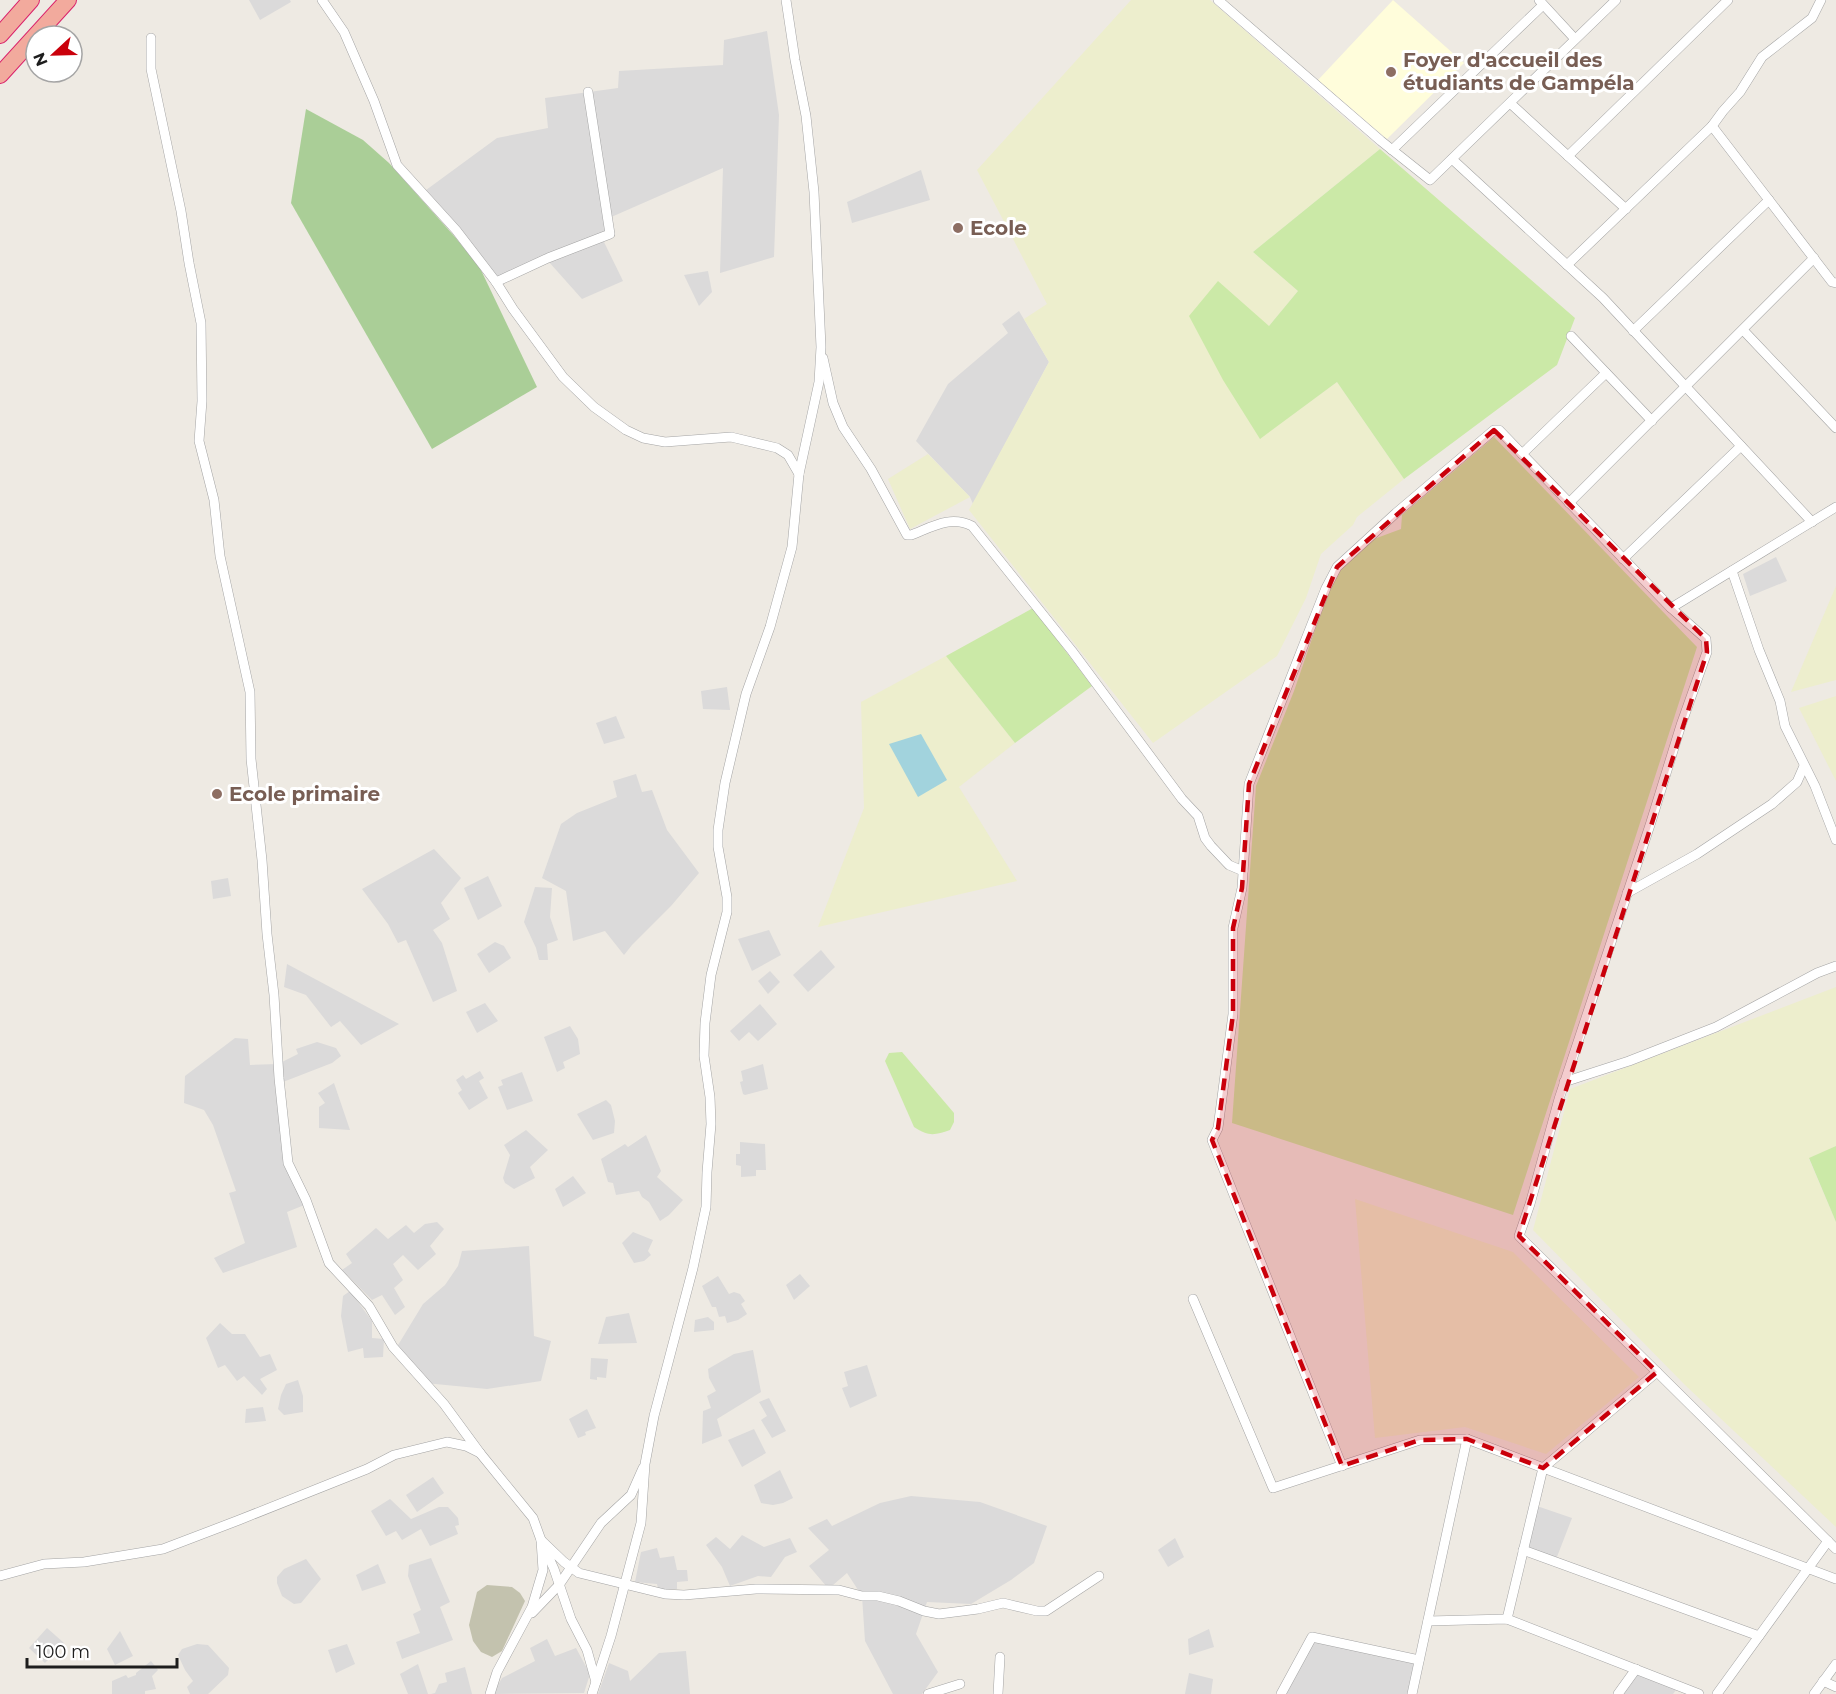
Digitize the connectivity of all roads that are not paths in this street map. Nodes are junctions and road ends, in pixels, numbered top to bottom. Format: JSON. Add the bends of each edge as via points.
{"nodes":[{"id":1,"x":31,"y":0,"type":"edge"},
{"id":2,"x":68,"y":0,"type":"edge"},
{"id":3,"x":322,"y":0,"type":"edge"},
{"id":4,"x":786,"y":0,"type":"edge"},
{"id":5,"x":1218,"y":0,"type":"edge"},
{"id":6,"x":1616,"y":0,"type":"edge"},
{"id":7,"x":1728,"y":0,"type":"edge"},
{"id":8,"x":1821,"y":0,"type":"edge"},
{"id":9,"x":1541,"y":2,"type":"edge"},
{"id":10,"x":0,"y":35,"type":"edge"},
{"id":11,"x":151,"y":38,"type":"dead end"},
{"id":12,"x":1575,"y":39,"type":"junction"},
{"id":13,"x":0,"y":75,"type":"edge"},
{"id":14,"x":588,"y":92,"type":"dead end"},
{"id":15,"x":1510,"y":103,"type":"junction"},
{"id":16,"x":1712,"y":126,"type":"junction"},
{"id":17,"x":1392,"y":150,"type":"junction"},
{"id":18,"x":1568,"y":156,"type":"junction"},
{"id":19,"x":1452,"y":159,"type":"junction"},
{"id":20,"x":1769,"y":200,"type":"junction"},
{"id":21,"x":1626,"y":208,"type":"junction"},
{"id":22,"x":1814,"y":258,"type":"junction"},
{"id":23,"x":1567,"y":265,"type":"junction"},
{"id":24,"x":496,"y":282,"type":"junction"},
{"id":25,"x":1836,"y":283,"type":"edge"},
{"id":26,"x":1743,"y":330,"type":"junction"},
{"id":27,"x":1633,"y":331,"type":"junction"},
{"id":28,"x":1571,"y":336,"type":"dead end"},
{"id":29,"x":821,"y":346,"type":"junction"},
{"id":30,"x":1606,"y":373,"type":"junction"},
{"id":31,"x":1686,"y":387,"type":"junction"},
{"id":32,"x":1652,"y":421,"type":"junction"},
{"id":33,"x":1836,"y":428,"type":"edge"},
{"id":34,"x":1741,"y":446,"type":"junction"},
{"id":35,"x":1522,"y":454,"type":"junction"},
{"id":36,"x":798,"y":474,"type":"junction"},
{"id":37,"x":1569,"y":503,"type":"junction"},
{"id":38,"x":1836,"y":507,"type":"edge"},
{"id":39,"x":1812,"y":522,"type":"junction"},
{"id":40,"x":1623,"y":559,"type":"junction"},
{"id":41,"x":1732,"y":571,"type":"junction"},
{"id":42,"x":1671,"y":608,"type":"junction"},
{"id":43,"x":1804,"y":766,"type":"junction"},
{"id":44,"x":1836,"y":840,"type":"edge"},
{"id":45,"x":1243,"y":871,"type":"junction"},
{"id":46,"x":1627,"y":892,"type":"junction"},
{"id":47,"x":1836,"y":966,"type":"edge"},
{"id":48,"x":1564,"y":1082,"type":"junction"},
{"id":49,"x":1193,"y":1299,"type":"dead end"},
{"id":50,"x":1657,"y":1372,"type":"junction"},
{"id":51,"x":1467,"y":1439,"type":"junction"},
{"id":52,"x":480,"y":1453,"type":"junction"},
{"id":53,"x":645,"y":1464,"type":"junction"},
{"id":54,"x":1342,"y":1466,"type":"junction"},
{"id":55,"x":1543,"y":1468,"type":"junction"},
{"id":56,"x":541,"y":1540,"type":"junction"},
{"id":57,"x":1828,"y":1541,"type":"junction"},
{"id":58,"x":1836,"y":1549,"type":"edge"},
{"id":59,"x":1523,"y":1550,"type":"junction"},
{"id":60,"x":572,"y":1568,"type":"junction"},
{"id":61,"x":1809,"y":1568,"type":"junction"},
{"id":62,"x":0,"y":1576,"type":"edge"},
{"id":63,"x":1099,"y":1576,"type":"dead end"},
{"id":64,"x":1836,"y":1579,"type":"edge"},
{"id":65,"x":559,"y":1584,"type":"junction"},
{"id":66,"x":625,"y":1585,"type":"junction"},
{"id":67,"x":1507,"y":1619,"type":"junction"},
{"id":68,"x":1428,"y":1621,"type":"junction"},
{"id":69,"x":522,"y":1624,"type":"junction"},
{"id":70,"x":1759,"y":1636,"type":"junction"},
{"id":71,"x":1000,"y":1657,"type":"dead end"},
{"id":72,"x":1419,"y":1660,"type":"junction"},
{"id":73,"x":1836,"y":1664,"type":"edge"},
{"id":74,"x":1636,"y":1669,"type":"junction"},
{"id":75,"x":1823,"y":1681,"type":"junction"},
{"id":76,"x":596,"y":1682,"type":"junction"},
{"id":77,"x":960,"y":1684,"type":"dead end"},
{"id":78,"x":1836,"y":1687,"type":"edge"},
{"id":79,"x":490,"y":1694,"type":"edge"},
{"id":80,"x":592,"y":1694,"type":"edge"},
{"id":81,"x":928,"y":1694,"type":"edge"},
{"id":82,"x":998,"y":1694,"type":"edge"},
{"id":83,"x":1281,"y":1694,"type":"edge"},
{"id":84,"x":1412,"y":1694,"type":"edge"},
{"id":85,"x":1618,"y":1694,"type":"edge"},
{"id":86,"x":1699,"y":1694,"type":"edge"},
{"id":87,"x":1717,"y":1694,"type":"edge"},
{"id":88,"x":1814,"y":1694,"type":"edge"}],
"edges":[{"from":1,"to":10,"type":"highway"},
{"from":2,"to":13,"type":"highway"},
{"from":3,"to":24,"type":"street","via":[[344,32],[398,165]]},
{"from":4,"to":29,"type":"street","via":[[806,116],[814,192]]},
{"from":5,"to":17,"type":"street"},
{"from":6,"to":12,"type":"street"},
{"from":7,"to":18,"type":"street"},
{"from":8,"to":16,"type":"street","via":[[1812,18],[1762,57]]},
{"from":9,"to":12,"type":"street"},
{"from":9,"to":17,"type":"street"},
{"from":11,"to":52,"type":"street","via":[[151,69],[201,323],[199,441],[250,692],[251,759],[288,1163],[329,1263],[369,1306],[393,1347],[444,1404]]},
{"from":12,"to":15,"type":"street"},
{"from":14,"to":24,"type":"street","via":[[610,234]]},
{"from":15,"to":18,"type":"street"},
{"from":15,"to":19,"type":"street"},
{"from":16,"to":20,"type":"street"},
{"from":16,"to":21,"type":"street"},
{"from":17,"to":19,"type":"street","via":[[1430,180]]},
{"from":18,"to":21,"type":"street"},
{"from":19,"to":23,"type":"street"},
{"from":20,"to":22,"type":"street"},
{"from":20,"to":27,"type":"street"},
{"from":21,"to":23,"type":"street"},
{"from":22,"to":25,"type":"street"},
{"from":22,"to":26,"type":"street"},
{"from":23,"to":27,"type":"street"},
{"from":24,"to":36,"type":"street","via":[[563,377],[626,430],[665,442],[731,437],[777,448],[788,455]]},
{"from":26,"to":31,"type":"street"},
{"from":26,"to":33,"type":"street"},
{"from":27,"to":31,"type":"street"},
{"from":28,"to":30,"type":"street"},
{"from":29,"to":36,"type":"street","via":[[819,382]]},
{"from":29,"to":45,"type":"street","via":[[833,403],[843,427],[907,535],[947,521],[958,520],[972,526],[1198,816],[1211,846],[1229,865]]},
{"from":30,"to":32,"type":"street"},
{"from":30,"to":35,"type":"street"},
{"from":31,"to":32,"type":"street"},
{"from":31,"to":34,"type":"street"},
{"from":32,"to":37,"type":"street"},
{"from":34,"to":39,"type":"street"},
{"from":34,"to":40,"type":"street"},
{"from":35,"to":37,"type":"street"},
{"from":35,"to":45,"type":"street","via":[[1499,430],[1494,430],[1337,567],[1250,784]]},
{"from":36,"to":53,"type":"street","via":[[792,547],[746,694],[725,783],[718,838],[727,912],[711,975],[705,1023],[711,1124],[706,1207]]},
{"from":37,"to":40,"type":"street"},
{"from":38,"to":39,"type":"street"},
{"from":39,"to":41,"type":"street"},
{"from":40,"to":42,"type":"street"},
{"from":41,"to":42,"type":"street"},
{"from":41,"to":43,"type":"street","via":[[1780,701],[1785,726]]},
{"from":42,"to":46,"type":"street","via":[[1706,639],[1707,652]]},
{"from":43,"to":44,"type":"street"},
{"from":43,"to":46,"type":"street","via":[[1797,782],[1772,804],[1697,854]]},
{"from":45,"to":54,"type":"street","via":[[1233,928],[1233,1014],[1218,1128],[1212,1140]]},
{"from":46,"to":48,"type":"street"},
{"from":47,"to":48,"type":"street","via":[[1716,1027]]},
{"from":48,"to":50,"type":"street","via":[[1519,1236]]},
{"from":49,"to":54,"type":"street","via":[[1273,1488]]},
{"from":50,"to":55,"type":"street"},
{"from":50,"to":57,"type":"street"},
{"from":51,"to":54,"type":"street","via":[[1420,1440]]},
{"from":51,"to":55,"type":"street"},
{"from":51,"to":68,"type":"street"},
{"from":52,"to":56,"type":"street","via":[[533,1518]]},
{"from":52,"to":62,"type":"street","via":[[447,1442],[394,1455],[163,1549],[84,1562],[44,1564]]},
{"from":53,"to":60,"type":"street","via":[[631,1495],[601,1523]]},
{"from":53,"to":66,"type":"street","via":[[641,1523]]},
{"from":55,"to":59,"type":"street"},
{"from":55,"to":61,"type":"street"},
{"from":56,"to":60,"type":"street"},
{"from":56,"to":65,"type":"street"},
{"from":56,"to":69,"type":"street","via":[[543,1570],[532,1607]]},
{"from":57,"to":58,"type":"street"},
{"from":57,"to":61,"type":"street"},
{"from":59,"to":67,"type":"street"},
{"from":59,"to":70,"type":"street"},
{"from":60,"to":65,"type":"street"},
{"from":60,"to":66,"type":"street"},
{"from":61,"to":64,"type":"street"},
{"from":61,"to":70,"type":"street"},
{"from":63,"to":66,"type":"street","via":[[1046,1611],[1003,1603],[939,1614],[899,1601],[839,1590],[756,1589],[684,1595]]},
{"from":65,"to":69,"type":"street"},
{"from":65,"to":76,"type":"street"},
{"from":66,"to":76,"type":"street"},
{"from":67,"to":68,"type":"street"},
{"from":67,"to":74,"type":"street"},
{"from":68,"to":72,"type":"street"},
{"from":69,"to":79,"type":"street"},
{"from":70,"to":87,"type":"street"},
{"from":71,"to":82,"type":"street"},
{"from":72,"to":83,"type":"street","via":[[1312,1637]]},
{"from":72,"to":84,"type":"street"},
{"from":73,"to":75,"type":"street"},
{"from":74,"to":85,"type":"street"},
{"from":74,"to":86,"type":"street"},
{"from":75,"to":78,"type":"street"},
{"from":75,"to":88,"type":"street"},
{"from":76,"to":80,"type":"street"},
{"from":77,"to":81,"type":"street"}]}
